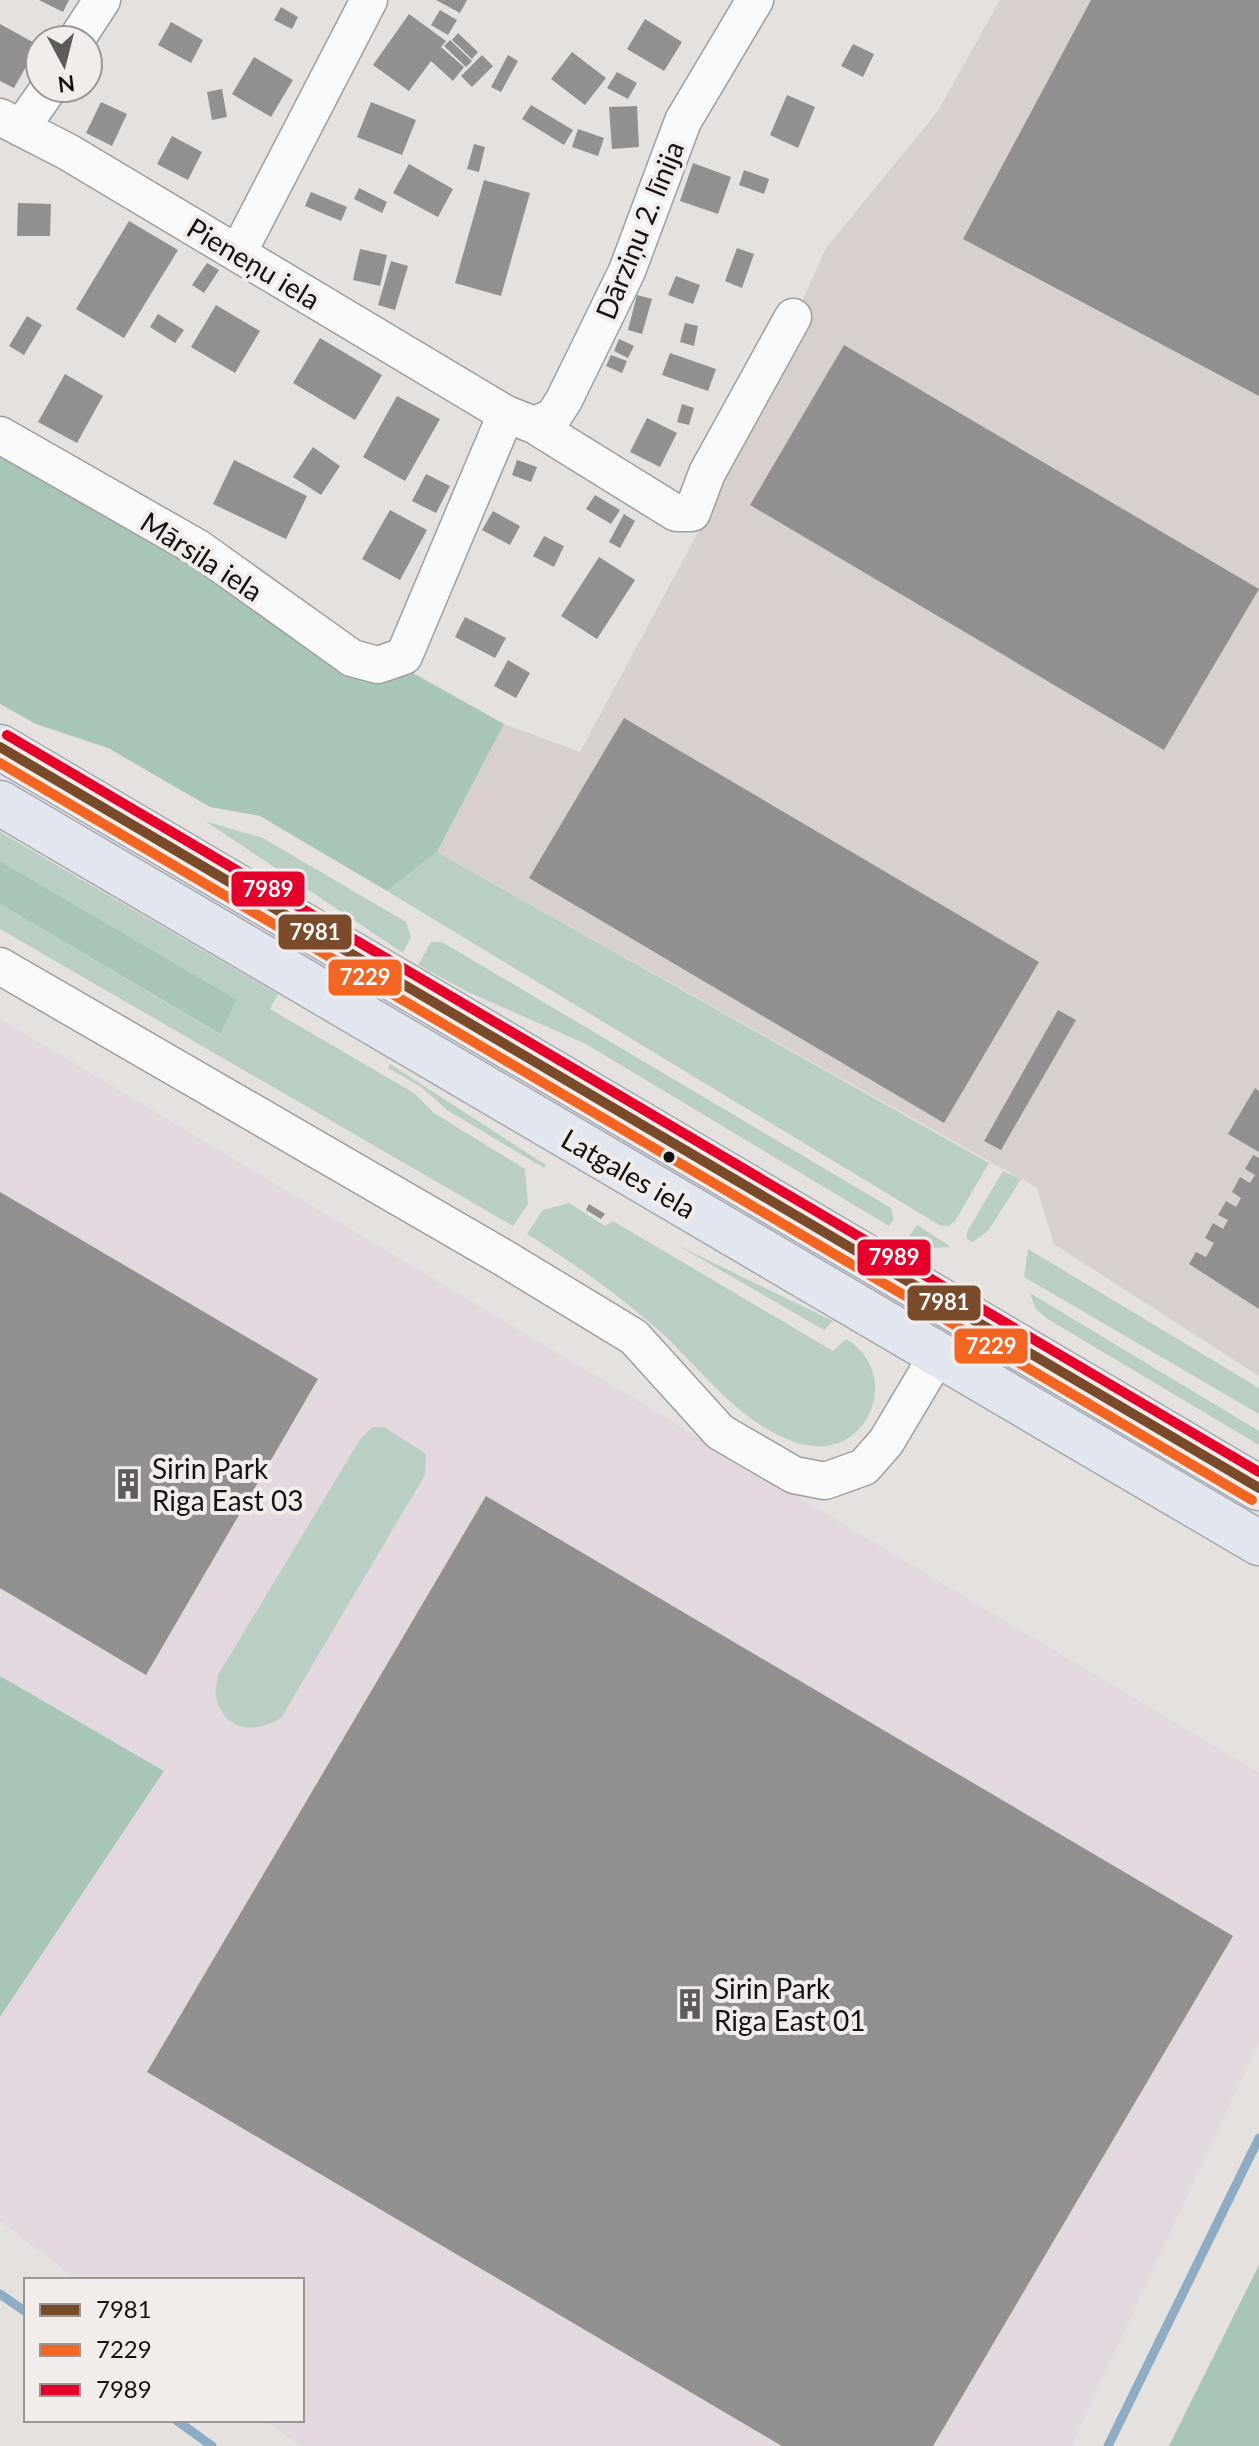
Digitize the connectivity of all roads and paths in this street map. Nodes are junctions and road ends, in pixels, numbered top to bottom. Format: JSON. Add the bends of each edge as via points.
{"nodes":[{"id":1,"x":102,"y":0,"type":"edge"},
{"id":2,"x":369,"y":0,"type":"edge"},
{"id":3,"x":755,"y":0,"type":"edge"},
{"id":4,"x":86,"y":24,"type":"edge"},
{"id":5,"x":32,"y":104,"type":"edge"},
{"id":6,"x":11,"y":123,"type":"edge"},
{"id":7,"x":238,"y":253,"type":"junction"},
{"id":8,"x":793,"y":317,"type":"dead end"},
{"id":9,"x":520,"y":420,"type":"junction"},
{"id":10,"x":0,"y":435,"type":"edge"},
{"id":11,"x":0,"y":747,"type":"edge"},
{"id":12,"x":0,"y":803,"type":"edge"},
{"id":13,"x":0,"y":966,"type":"edge"},
{"id":14,"x":964,"y":1313,"type":"junction"},
{"id":15,"x":939,"y":1353,"type":"junction"},
{"id":16,"x":1259,"y":1488,"type":"edge"},
{"id":17,"x":1259,"y":1543,"type":"edge"}],
"edges":[{"from":1,"to":4,"type":"street"},
{"from":2,"to":7,"type":"street"},
{"from":3,"to":9,"type":"street","name":"Dārziņu 2. līnija","via":[[683,121],[627,271],[564,400],[553,417]]},
{"from":5,"to":6,"type":"street"},
{"from":6,"to":7,"type":"street","name":"Pieneņu iela"},
{"from":7,"to":9,"type":"street","name":"Pieneņu iela"},
{"from":8,"to":9,"type":"street","name":"Pieneņu iela","via":[[707,473],[692,513],[676,513]]},
{"from":9,"to":10,"type":"street","name":"Mārsila iela","via":[[404,656],[378,665],[352,658],[198,548]]},
{"from":11,"to":14,"type":"highway","name":"Latgales iela"},
{"from":12,"to":15,"type":"highway","name":"Latgales iela"},
{"from":13,"to":15,"type":"street","via":[[634,1337],[720,1432],[794,1475],[825,1481],[864,1467],[886,1442]]},
{"from":14,"to":15,"type":"highway"},
{"from":14,"to":16,"type":"highway","name":"Latgales iela"},
{"from":15,"to":17,"type":"highway","name":"Latgales iela"}]}
